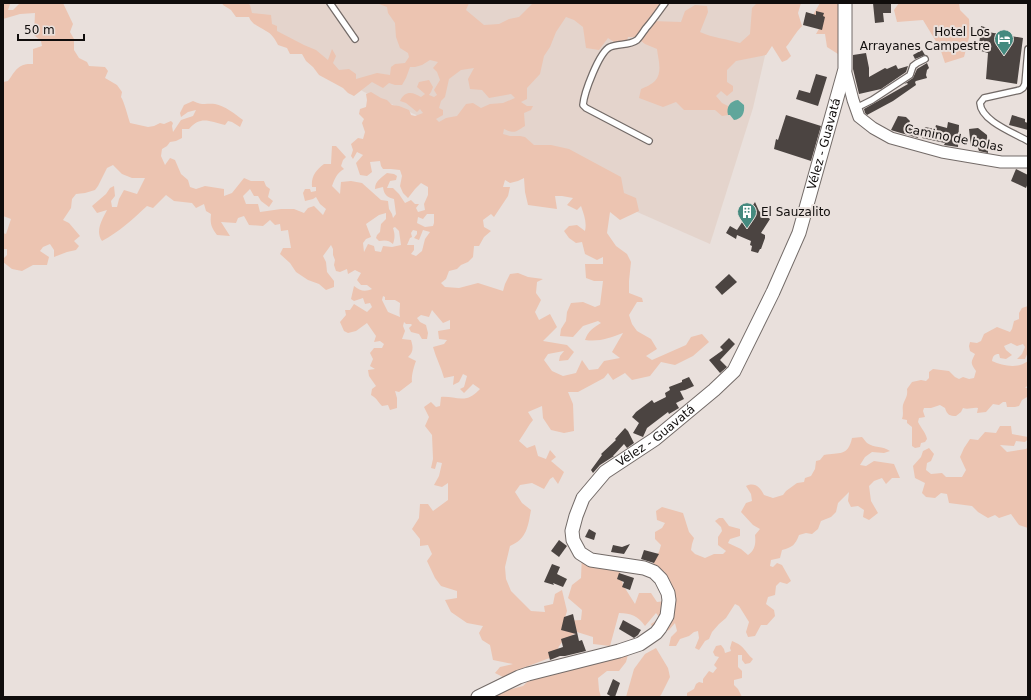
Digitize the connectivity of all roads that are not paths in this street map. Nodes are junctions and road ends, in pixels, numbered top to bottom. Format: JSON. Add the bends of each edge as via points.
{"nodes":[{"id":1,"x":330,"y":3,"type":"edge"},
{"id":2,"x":666,"y":3,"type":"edge"},
{"id":3,"x":845,"y":3,"type":"edge"},
{"id":4,"x":355,"y":39,"type":"dead end"},
{"id":5,"x":1028,"y":49,"type":"edge"},
{"id":6,"x":924,"y":59,"type":"dead end"},
{"id":7,"x":845,"y":69,"type":"junction"},
{"id":8,"x":856,"y":108,"type":"junction"},
{"id":9,"x":1028,"y":140,"type":"edge"},
{"id":10,"x":649,"y":141,"type":"dead end"},
{"id":11,"x":1028,"y":162,"type":"edge"},
{"id":12,"x":478,"y":697,"type":"edge"}],
"edges":[{"from":1,"to":4,"type":"lane"},
{"from":2,"to":10,"type":"lane","via":[[636,41],[614,45],[602,54],[583,98],[583,105],[586,108]]},
{"from":3,"to":7,"type":"street","name":"Vélez - Guavatá"},
{"from":5,"to":9,"type":"lane","via":[[1024,88],[984,98],[980,107],[999,126]]},
{"from":6,"to":8,"type":"lane","via":[[913,66],[910,75]]},
{"from":7,"to":8,"type":"street","name":"Camino de bolas"},
{"from":7,"to":12,"type":"street","name":"Vélez - Guavatá","via":[[799,233],[774,292],[734,371],[655,439],[606,472],[583,498],[576,516],[572,531],[573,540],[580,554],[590,560],[644,568],[654,572],[661,579],[669,600],[667,616],[660,628],[640,644],[528,674]]},
{"from":8,"to":11,"type":"street","name":"Camino de bolas","via":[[859,117],[891,138],[942,152],[1001,162]]}]}
